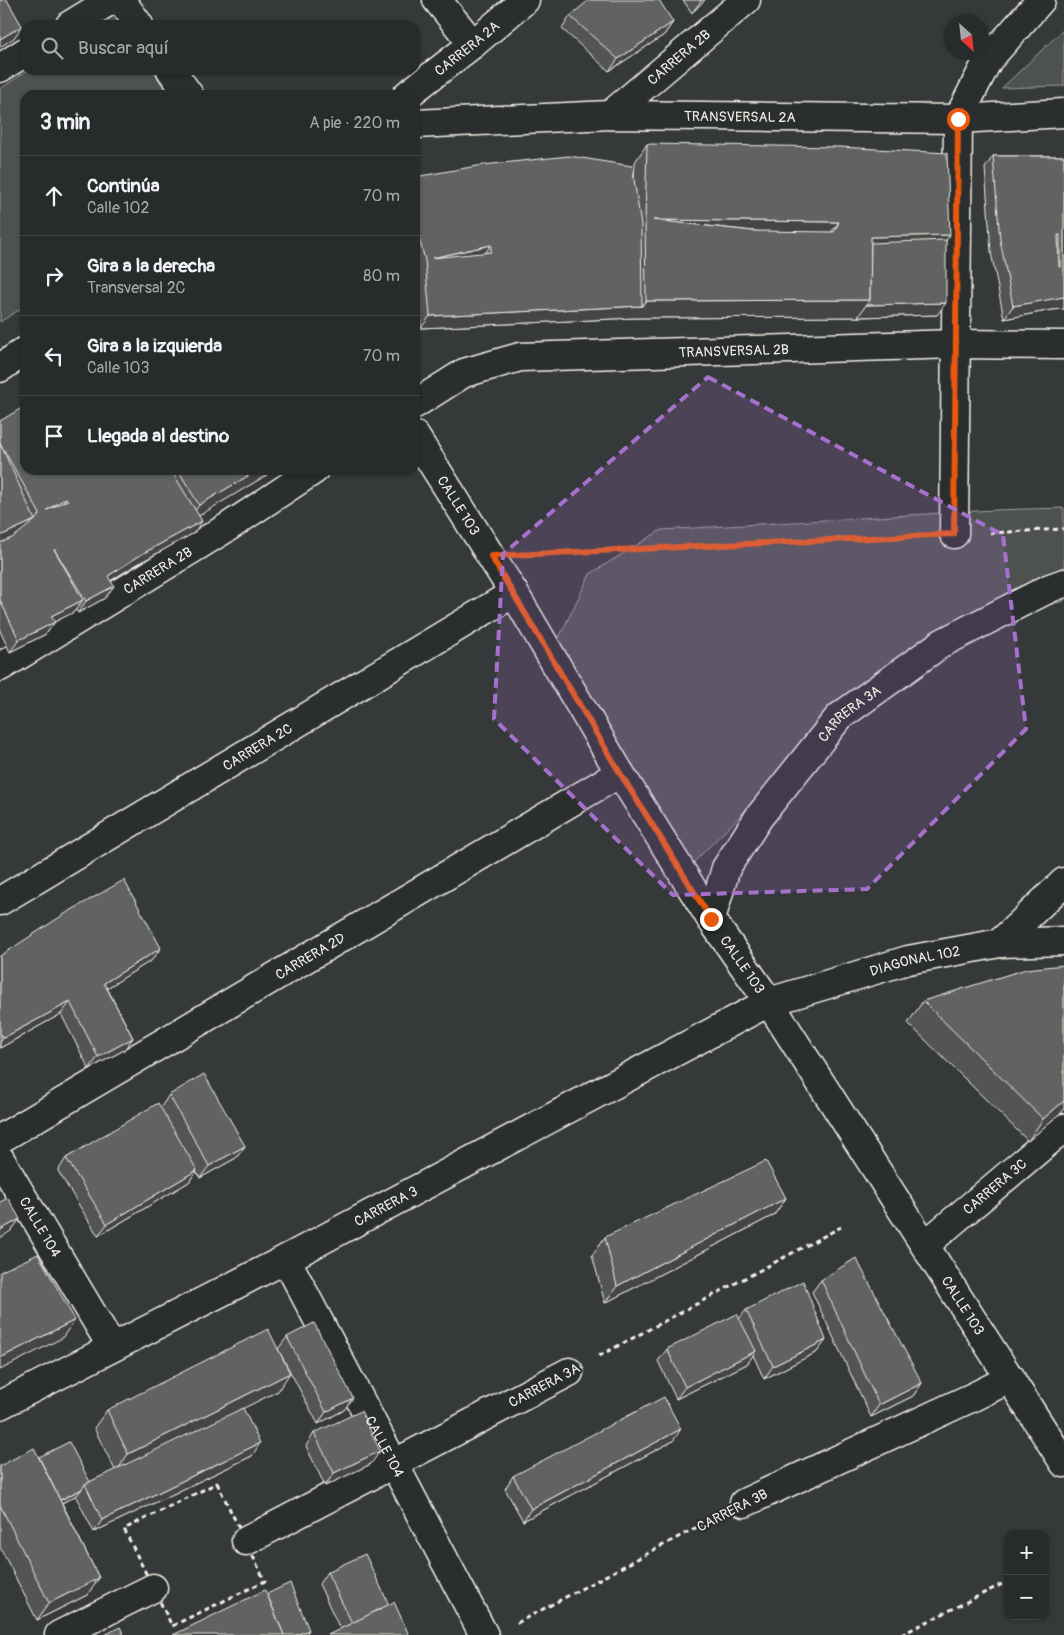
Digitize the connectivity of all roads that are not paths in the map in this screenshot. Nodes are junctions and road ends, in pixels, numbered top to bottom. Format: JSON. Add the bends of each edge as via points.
{"nodes":[{"id":1,"x":111,"y":0,"type":"edge"},
{"id":2,"x":121,"y":0,"type":"edge"},
{"id":3,"x":437,"y":0,"type":"edge"},
{"id":4,"x":525,"y":0,"type":"edge"},
{"id":5,"x":746,"y":0,"type":"edge"},
{"id":6,"x":1041,"y":0,"type":"edge"},
{"id":7,"x":78,"y":20,"type":"edge"},
{"id":8,"x":135,"y":20,"type":"edge"},
{"id":9,"x":473,"y":44,"type":"junction"},
{"id":10,"x":20,"y":55,"type":"edge"},
{"id":11,"x":0,"y":68,"type":"edge"},
{"id":12,"x":174,"y":75,"type":"edge"},
{"id":13,"x":185,"y":90,"type":"edge"},
{"id":14,"x":413,"y":90,"type":"edge"},
{"id":15,"x":1064,"y":113,"type":"edge"},
{"id":16,"x":610,"y":114,"type":"junction"},
{"id":17,"x":958,"y":119,"type":"junction"},
{"id":18,"x":420,"y":124,"type":"edge"},
{"id":19,"x":957,"y":344,"type":"junction"},
{"id":20,"x":1064,"y":345,"type":"edge"},
{"id":21,"x":20,"y":355,"type":"edge"},
{"id":22,"x":0,"y":368,"type":"edge"},
{"id":23,"x":420,"y":401,"type":"edge"},
{"id":24,"x":420,"y":444,"type":"edge"},
{"id":25,"x":306,"y":475,"type":"edge"},
{"id":26,"x":954,"y":534,"type":"road end"},
{"id":27,"x":1064,"y":583,"type":"edge"},
{"id":28,"x":514,"y":593,"type":"junction"},
{"id":29,"x":0,"y":668,"type":"edge"},
{"id":30,"x":620,"y":773,"type":"junction"},
{"id":31,"x":1064,"y":882,"type":"edge"},
{"id":32,"x":0,"y":901,"type":"edge"},
{"id":33,"x":711,"y":919,"type":"junction"},
{"id":34,"x":1064,"y":941,"type":"edge"},
{"id":35,"x":1000,"y":943,"type":"junction"},
{"id":36,"x":769,"y":1002,"type":"junction"},
{"id":37,"x":1064,"y":1128,"type":"edge"},
{"id":38,"x":0,"y":1140,"type":"edge"},
{"id":39,"x":0,"y":1159,"type":"edge"},
{"id":40,"x":926,"y":1245,"type":"junction"},
{"id":41,"x":286,"y":1259,"type":"junction"},
{"id":42,"x":112,"y":1347,"type":"junction"},
{"id":43,"x":569,"y":1372,"type":"road end"},
{"id":44,"x":1011,"y":1378,"type":"junction"},
{"id":45,"x":0,"y":1405,"type":"edge"},
{"id":46,"x":1057,"y":1432,"type":"edge"},
{"id":47,"x":1064,"y":1463,"type":"edge"},
{"id":48,"x":394,"y":1464,"type":"junction"},
{"id":49,"x":744,"y":1503,"type":"road end"},
{"id":50,"x":246,"y":1541,"type":"road end"},
{"id":51,"x":153,"y":1588,"type":"road end"},
{"id":52,"x":59,"y":1635,"type":"edge"},
{"id":53,"x":484,"y":1635,"type":"edge"}],
"edges":[{"from":1,"to":7,"type":"street"},
{"from":2,"to":8,"type":"street"},
{"from":3,"to":9,"type":"street"},
{"from":4,"to":9,"type":"street","name":"CARRERA 2A"},
{"from":5,"to":16,"type":"street","name":"CARRERA 2B"},
{"from":6,"to":17,"type":"street","via":[[988,60]]},
{"from":9,"to":14,"type":"street","name":"CARRERA 2A"},
{"from":10,"to":11,"type":"street"},
{"from":12,"to":13,"type":"street"},
{"from":15,"to":17,"type":"street","name":"TRANSVERSAL 2A"},
{"from":16,"to":17,"type":"street","name":"TRANSVERSAL 2A"},
{"from":16,"to":18,"type":"street","name":"TRANSVERSAL 2A"},
{"from":17,"to":19,"type":"street"},
{"from":19,"to":20,"type":"street","name":"TRANSVERSAL 2B"},
{"from":19,"to":23,"type":"street","name":"TRANSVERSAL 2B","via":[[520,357],[464,373]]},
{"from":19,"to":26,"type":"street"},
{"from":21,"to":22,"type":"street"},
{"from":24,"to":28,"type":"street","name":"CALLE 103"},
{"from":25,"to":29,"type":"street","name":"CARRERA 2B"},
{"from":27,"to":33,"type":"street","name":"CARRERA 3A","via":[[942,643],[839,717],[759,817],[726,868]]},
{"from":28,"to":30,"type":"street","name":"CALLE 103"},
{"from":28,"to":32,"type":"street","name":"CARRERA 2C"},
{"from":30,"to":33,"type":"street","name":"CALLE 103"},
{"from":30,"to":38,"type":"street","name":"CARRERA 2D"},
{"from":31,"to":35,"type":"street"},
{"from":33,"to":36,"type":"street","name":"CALLE 103"},
{"from":34,"to":35,"type":"street","name":"DIAGONAL 102"},
{"from":35,"to":36,"type":"street","name":"DIAGONAL 102","via":[[908,960]]},
{"from":36,"to":40,"type":"street","name":"CALLE 103"},
{"from":36,"to":41,"type":"street","name":"CARRERA 3"},
{"from":37,"to":40,"type":"street","name":"CARRERA 3C"},
{"from":39,"to":42,"type":"street","name":"CALLE 104"},
{"from":40,"to":44,"type":"street","name":"CALLE 103"},
{"from":41,"to":42,"type":"street","name":"CARRERA 3"},
{"from":41,"to":48,"type":"street","name":"CALLE 104"},
{"from":42,"to":45,"type":"street","name":"CARRERA 3"},
{"from":43,"to":48,"type":"street","name":"CARRERA 3A"},
{"from":44,"to":46,"type":"street","name":"CALLE 103"},
{"from":44,"to":49,"type":"street","name":"CARRERA 3B"},
{"from":46,"to":47,"type":"street","name":"CALLE 103"},
{"from":48,"to":50,"type":"street","name":"CARRERA 3A"},
{"from":48,"to":53,"type":"street","name":"CALLE 104"},
{"from":51,"to":52,"type":"street"}]}
